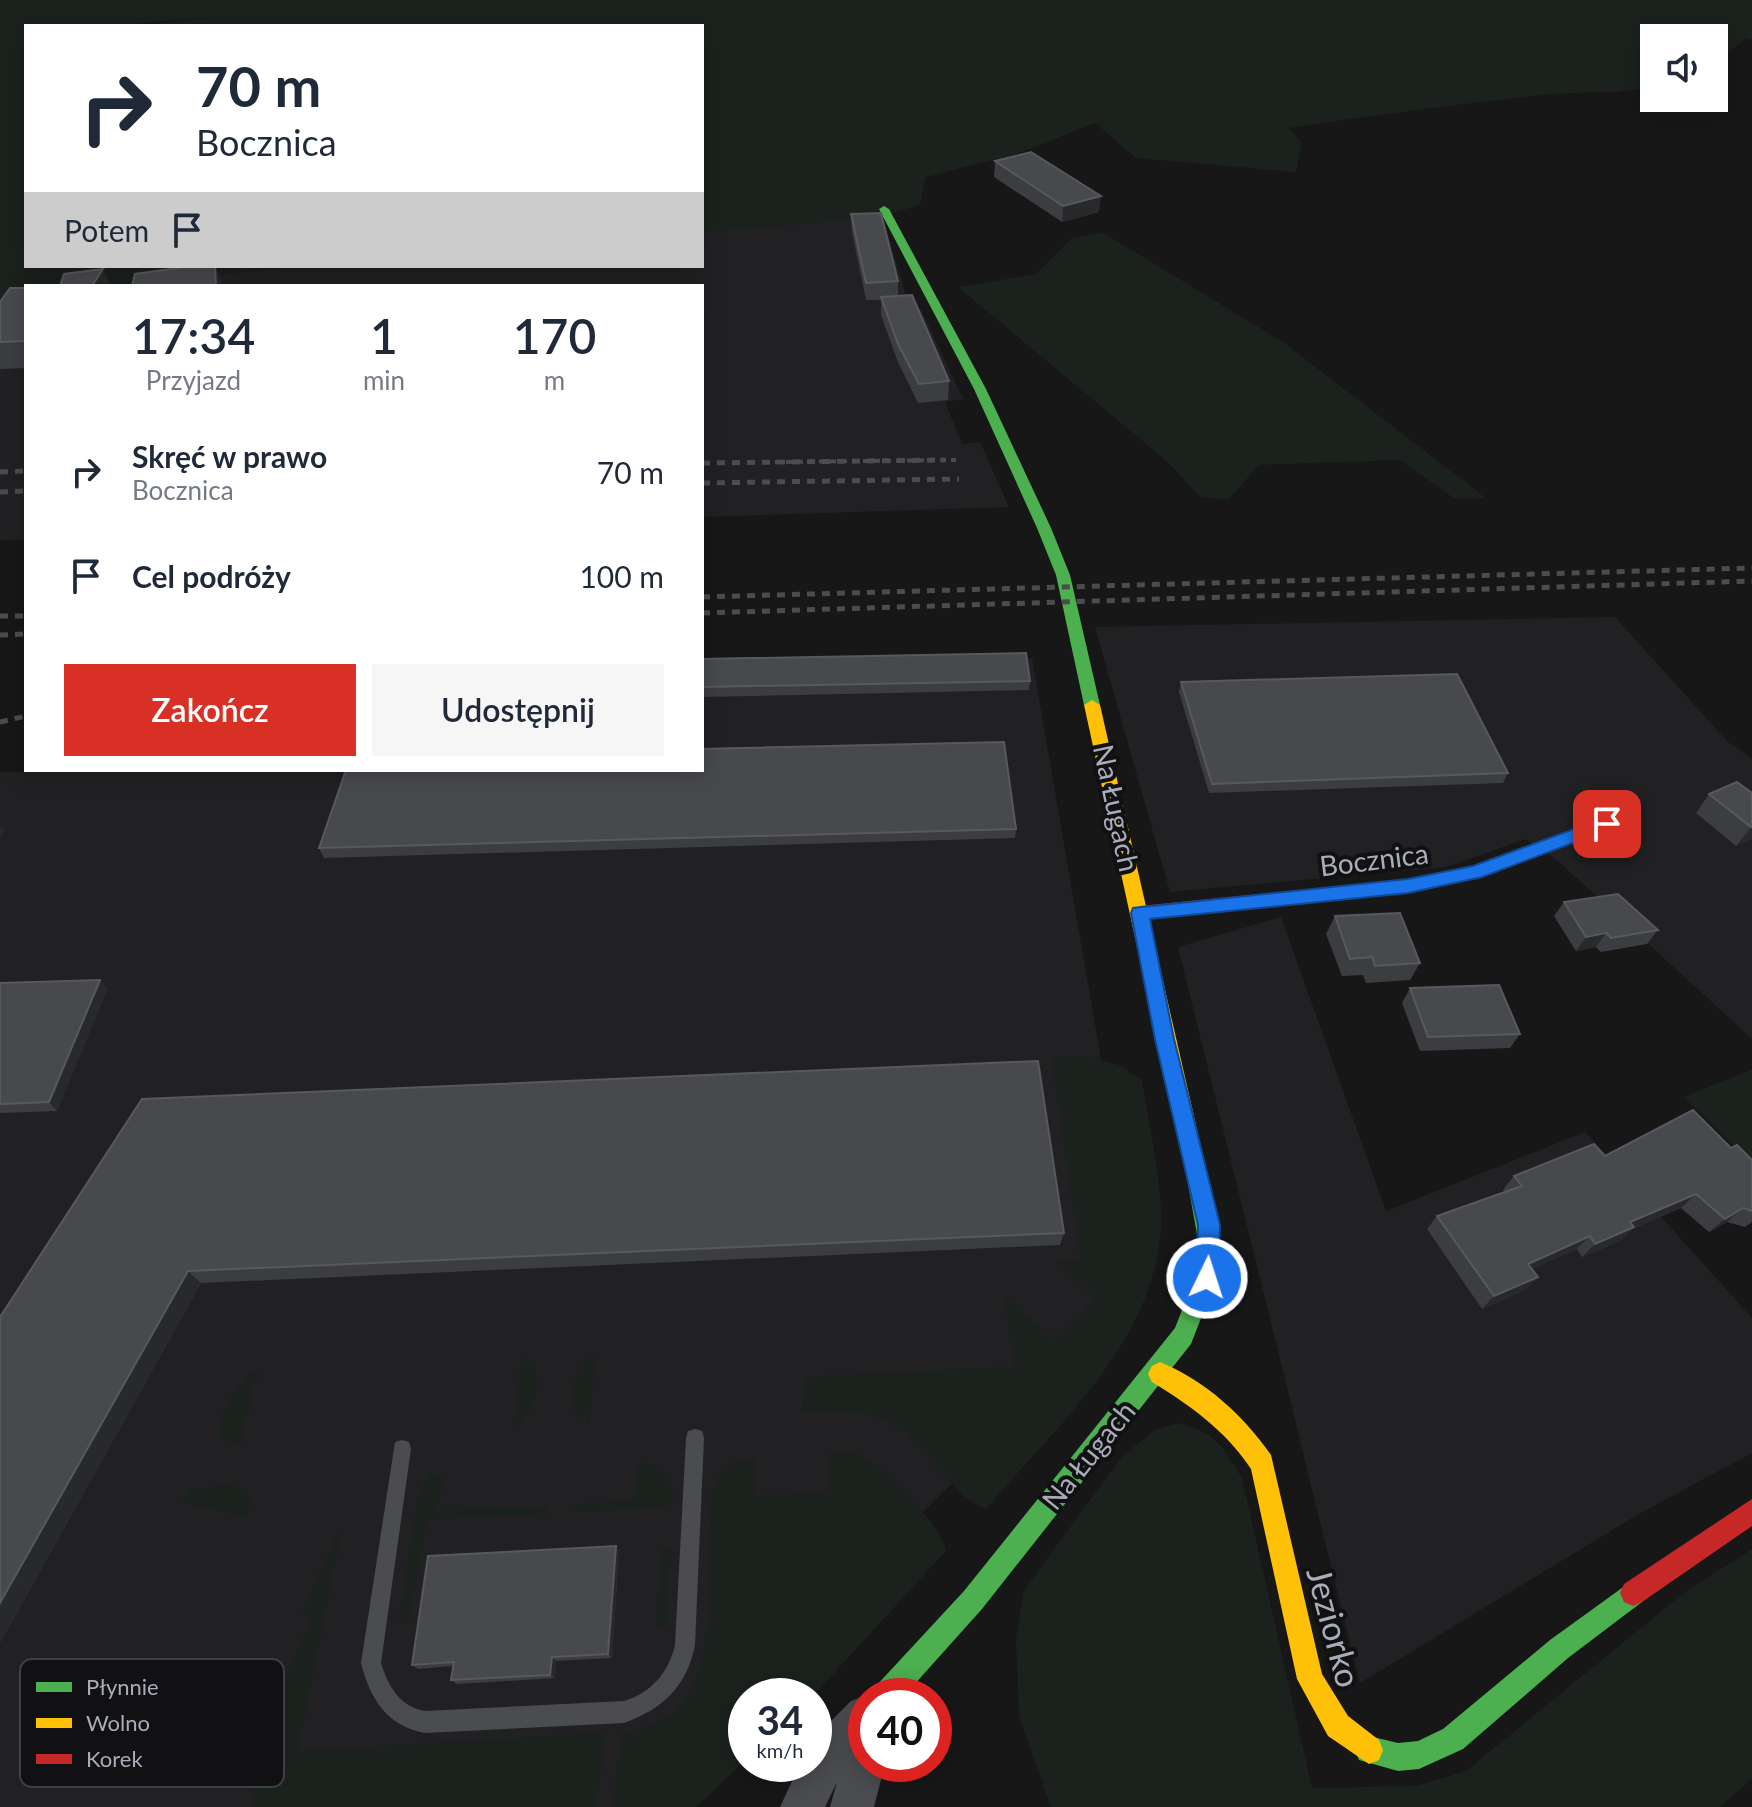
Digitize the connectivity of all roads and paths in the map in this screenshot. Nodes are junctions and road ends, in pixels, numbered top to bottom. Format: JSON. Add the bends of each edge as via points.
{"nodes":[{"id":1,"x":884,"y":209,"type":"dead end"},
{"id":2,"x":1607,"y":824,"type":"dead end"},
{"id":3,"x":1140,"y":913,"type":"junction"},
{"id":4,"x":1160,"y":1374,"type":"junction"},
{"id":5,"x":695,"y":1438,"type":"dead end"},
{"id":6,"x":402,"y":1449,"type":"dead end"},
{"id":7,"x":1752,"y":1511,"type":"edge"},
{"id":8,"x":904,"y":1678,"type":"edge"},
{"id":9,"x":848,"y":1734,"type":"edge"},
{"id":10,"x":859,"y":1782,"type":"edge"},
{"id":11,"x":802,"y":1807,"type":"edge"},
{"id":12,"x":852,"y":1807,"type":"edge"}],
"edges":[{"from":1,"to":3,"type":"street","name":"Na Ługach","via":[[951,333],[1063,575]]},
{"from":2,"to":3,"type":"street","name":"Bocznica","via":[[1475,872],[1408,886]]},
{"from":3,"to":4,"type":"street","name":"Na Ługach","via":[[1209,1225],[1207,1278]]},
{"from":4,"to":7,"type":"street","name":"Jeziorko","via":[[1207,1401],[1243,1433],[1262,1464],[1319,1700],[1342,1735],[1387,1755],[1416,1756],[1442,1747],[1673,1562]]},
{"from":4,"to":8,"type":"street","name":"Na Ługach","via":[[1127,1404]]},
{"from":5,"to":6,"type":"lane","via":[[685,1645],[680,1665],[664,1689],[642,1707],[624,1712],[425,1722],[400,1713],[384,1696],[371,1663]]},
{"from":9,"to":11,"type":"street","via":[[828,1754]]},
{"from":10,"to":12,"type":"street"}]}
